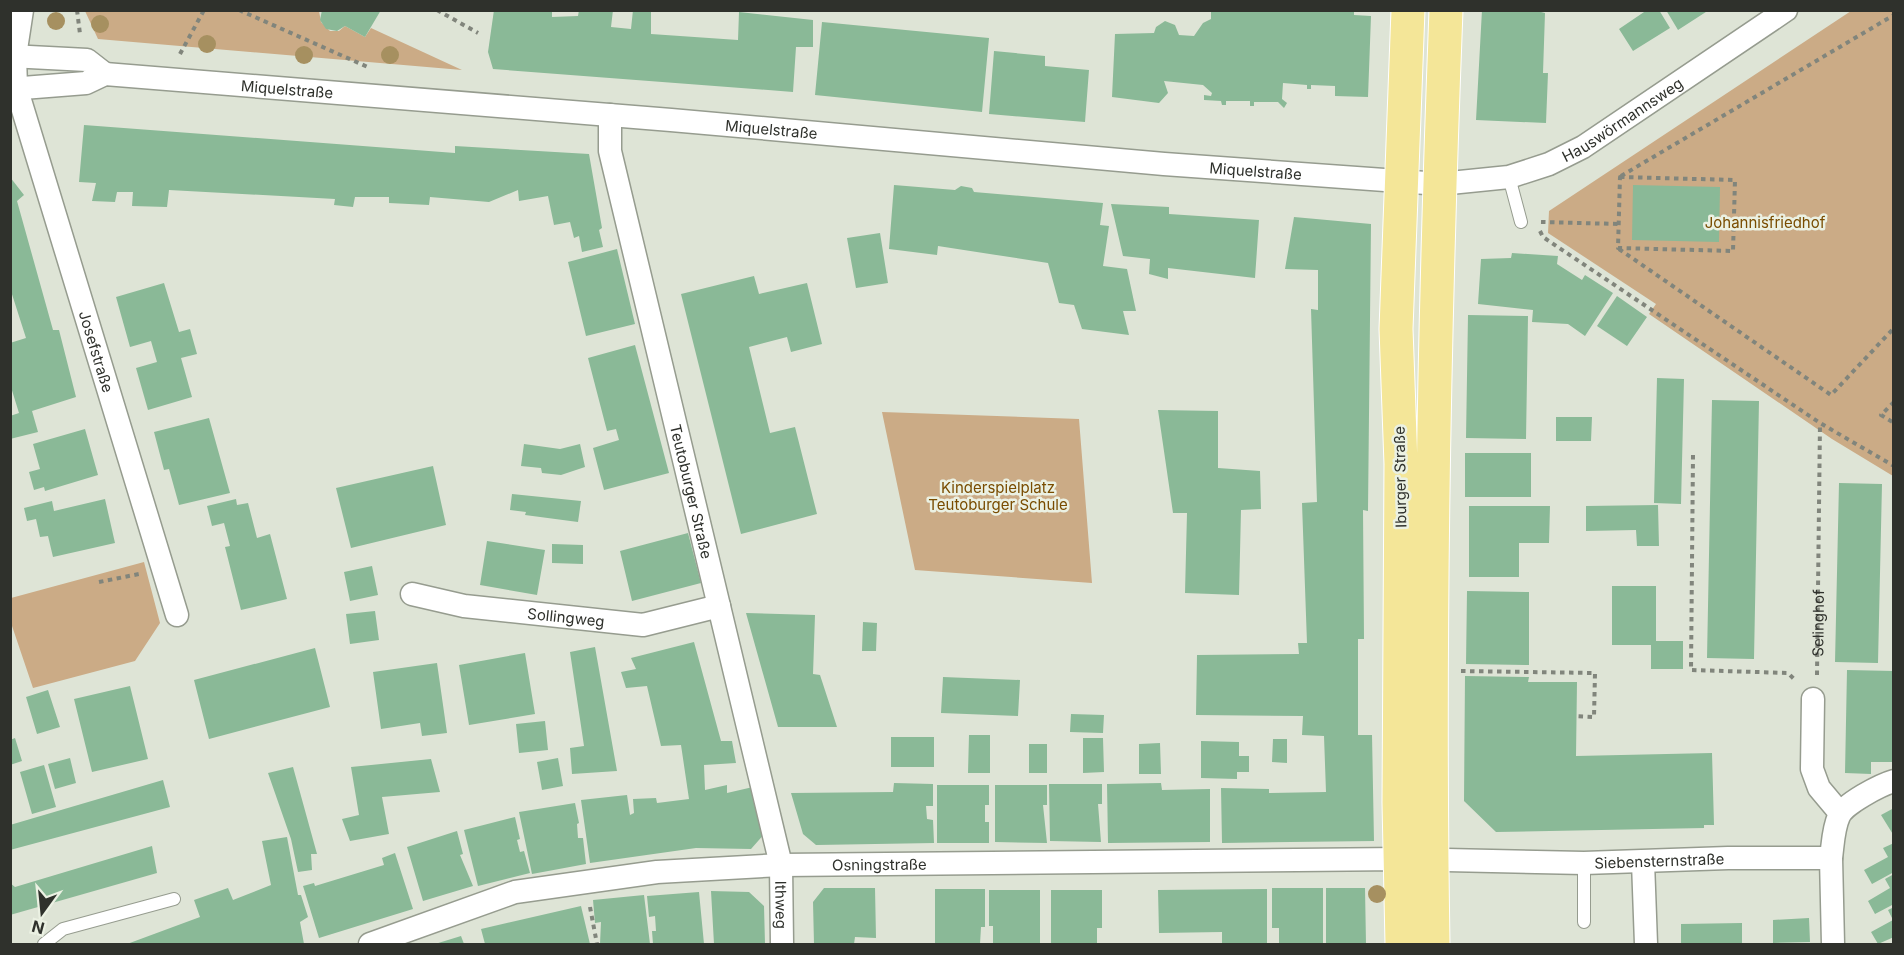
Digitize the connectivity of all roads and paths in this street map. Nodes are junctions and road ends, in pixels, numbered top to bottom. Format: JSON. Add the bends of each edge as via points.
{"nodes":[{"id":1,"x":22,"y":10,"type":"edge"},
{"id":2,"x":204,"y":10,"type":"edge"},
{"id":3,"x":239,"y":10,"type":"edge"},
{"id":4,"x":437,"y":10,"type":"edge"},
{"id":5,"x":1408,"y":10,"type":"edge"},
{"id":6,"x":1446,"y":10,"type":"edge"},
{"id":7,"x":1786,"y":10,"type":"edge"},
{"id":8,"x":1893,"y":15,"type":"edge"},
{"id":9,"x":478,"y":33,"type":"dead end"},
{"id":10,"x":13,"y":56,"type":"edge"},
{"id":11,"x":177,"y":59,"type":"dead end"},
{"id":12,"x":373,"y":69,"type":"dead end"},
{"id":13,"x":105,"y":74,"type":"junction"},
{"id":14,"x":14,"y":88,"type":"edge"},
{"id":15,"x":610,"y":115,"type":"junction"},
{"id":16,"x":1509,"y":177,"type":"junction"},
{"id":17,"x":1620,"y":177,"type":"junction"},
{"id":18,"x":1401,"y":182,"type":"junction"},
{"id":19,"x":1440,"y":184,"type":"junction"},
{"id":20,"x":1521,"y":222,"type":"dead end"},
{"id":21,"x":1619,"y":224,"type":"junction"},
{"id":22,"x":1618,"y":248,"type":"junction"},
{"id":23,"x":1893,"y":328,"type":"edge"},
{"id":24,"x":1893,"y":402,"type":"edge"},
{"id":25,"x":1820,"y":423,"type":"junction"},
{"id":26,"x":1893,"y":423,"type":"edge"},
{"id":27,"x":1693,"y":455,"type":"dead end"},
{"id":28,"x":1893,"y":466,"type":"edge"},
{"id":29,"x":164,"y":570,"type":"junction"},
{"id":30,"x":99,"y":582,"type":"dead end"},
{"id":31,"x":412,"y":594,"type":"dead end"},
{"id":32,"x":720,"y":606,"type":"junction"},
{"id":33,"x":177,"y":615,"type":"dead end"},
{"id":34,"x":1431,"y":670,"type":"junction"},
{"id":35,"x":1813,"y":699,"type":"junction"},
{"id":36,"x":1576,"y":716,"type":"dead end"},
{"id":37,"x":1893,"y":781,"type":"edge"},
{"id":38,"x":1840,"y":813,"type":"junction"},
{"id":39,"x":1831,"y":858,"type":"junction"},
{"id":40,"x":1416,"y":859,"type":"junction"},
{"id":41,"x":1643,"y":862,"type":"junction"},
{"id":42,"x":1584,"y":863,"type":"junction"},
{"id":43,"x":781,"y":865,"type":"junction"},
{"id":44,"x":586,"y":882,"type":"junction"},
{"id":45,"x":174,"y":899,"type":"dead end"},
{"id":46,"x":1584,"y":922,"type":"dead end"},
{"id":47,"x":44,"y":945,"type":"edge"},
{"id":48,"x":370,"y":945,"type":"edge"},
{"id":49,"x":597,"y":945,"type":"edge"},
{"id":50,"x":782,"y":945,"type":"edge"},
{"id":51,"x":1402,"y":945,"type":"edge"},
{"id":52,"x":1433,"y":945,"type":"edge"},
{"id":53,"x":1646,"y":945,"type":"edge"},
{"id":54,"x":1833,"y":945,"type":"edge"}],
"edges":[{"from":1,"to":10,"type":"street","name":"Josefstraße"},
{"from":2,"to":11,"type":"path"},
{"from":3,"to":12,"type":"path"},
{"from":4,"to":9,"type":"path"},
{"from":5,"to":18,"type":"main road","name":"Iburger Straße"},
{"from":6,"to":19,"type":"main road","name":"Iburger Straße"},
{"from":7,"to":16,"type":"street","name":"Hauswörmannsweg","via":[[1583,147],[1550,164]]},
{"from":8,"to":17,"type":"path"},
{"from":10,"to":13,"type":"street","name":"Miquelstraße","via":[[87,60]]},
{"from":10,"to":14,"type":"street","name":"Josefstraße"},
{"from":13,"to":14,"type":"street","name":"Miquelstraße","via":[[86,83]]},
{"from":13,"to":15,"type":"street","name":"Miquelstraße"},
{"from":14,"to":29,"type":"street","name":"Josefstraße"},
{"from":15,"to":18,"type":"street","name":"Miquelstraße"},
{"from":15,"to":32,"type":"street","name":"Teutoburger Straße","via":[[610,151]]},
{"from":16,"to":19,"type":"street","name":"Hauswörmannsweg"},
{"from":16,"to":20,"type":"lane"},
{"from":17,"to":21,"type":"path"},
{"from":17,"to":22,"type":"path","via":[[1735,180],[1733,251]]},
{"from":18,"to":19,"type":"street","name":"Miquelstraße"},
{"from":18,"to":40,"type":"main road","name":"Iburger Straße","via":[[1396,329]]},
{"from":19,"to":34,"type":"main road","name":"Iburger Straße"},
{"from":21,"to":22,"type":"path"},
{"from":21,"to":25,"type":"path","via":[[1535,222],[1543,237]]},
{"from":22,"to":23,"type":"path","via":[[1831,395]]},
{"from":24,"to":26,"type":"path","via":[[1881,415]]},
{"from":25,"to":28,"type":"path"},
{"from":25,"to":35,"type":"path","name":"Selinghof","via":[[1818,668]]},
{"from":27,"to":35,"type":"path","via":[[1691,670],[1788,673]]},
{"from":29,"to":30,"type":"path"},
{"from":29,"to":33,"type":"street","name":"Josefstraße"},
{"from":31,"to":32,"type":"street","name":"Sollingweg","via":[[464,606],[643,626]]},
{"from":32,"to":43,"type":"street","name":"Teutoburger Straße"},
{"from":34,"to":36,"type":"path","via":[[1595,673],[1594,717]]},
{"from":34,"to":40,"type":"main road","name":"Iburger Straße"},
{"from":35,"to":38,"type":"street","via":[[1812,769],[1819,788]]},
{"from":37,"to":38,"type":"street","via":[[1878,786]]},
{"from":38,"to":39,"type":"street"},
{"from":39,"to":41,"type":"street","name":"Siebensternstraße"},
{"from":39,"to":54,"type":"street"},
{"from":40,"to":42,"type":"street","name":"Siebensternstraße"},
{"from":40,"to":43,"type":"street","name":"Osningstraße"},
{"from":40,"to":51,"type":"main road","name":"Iburger Straße"},
{"from":40,"to":52,"type":"main road","name":"Iburger Straße"},
{"from":41,"to":42,"type":"street","name":"Siebensternstraße"},
{"from":41,"to":53,"type":"street"},
{"from":42,"to":46,"type":"lane"},
{"from":43,"to":44,"type":"street","name":"Osningstraße","via":[[657,872]]},
{"from":43,"to":50,"type":"street","name":"Ithweg"},
{"from":44,"to":48,"type":"street","name":"Osningstraße","via":[[515,892]]},
{"from":44,"to":49,"type":"path"},
{"from":45,"to":47,"type":"lane","via":[[63,929]]}]}
